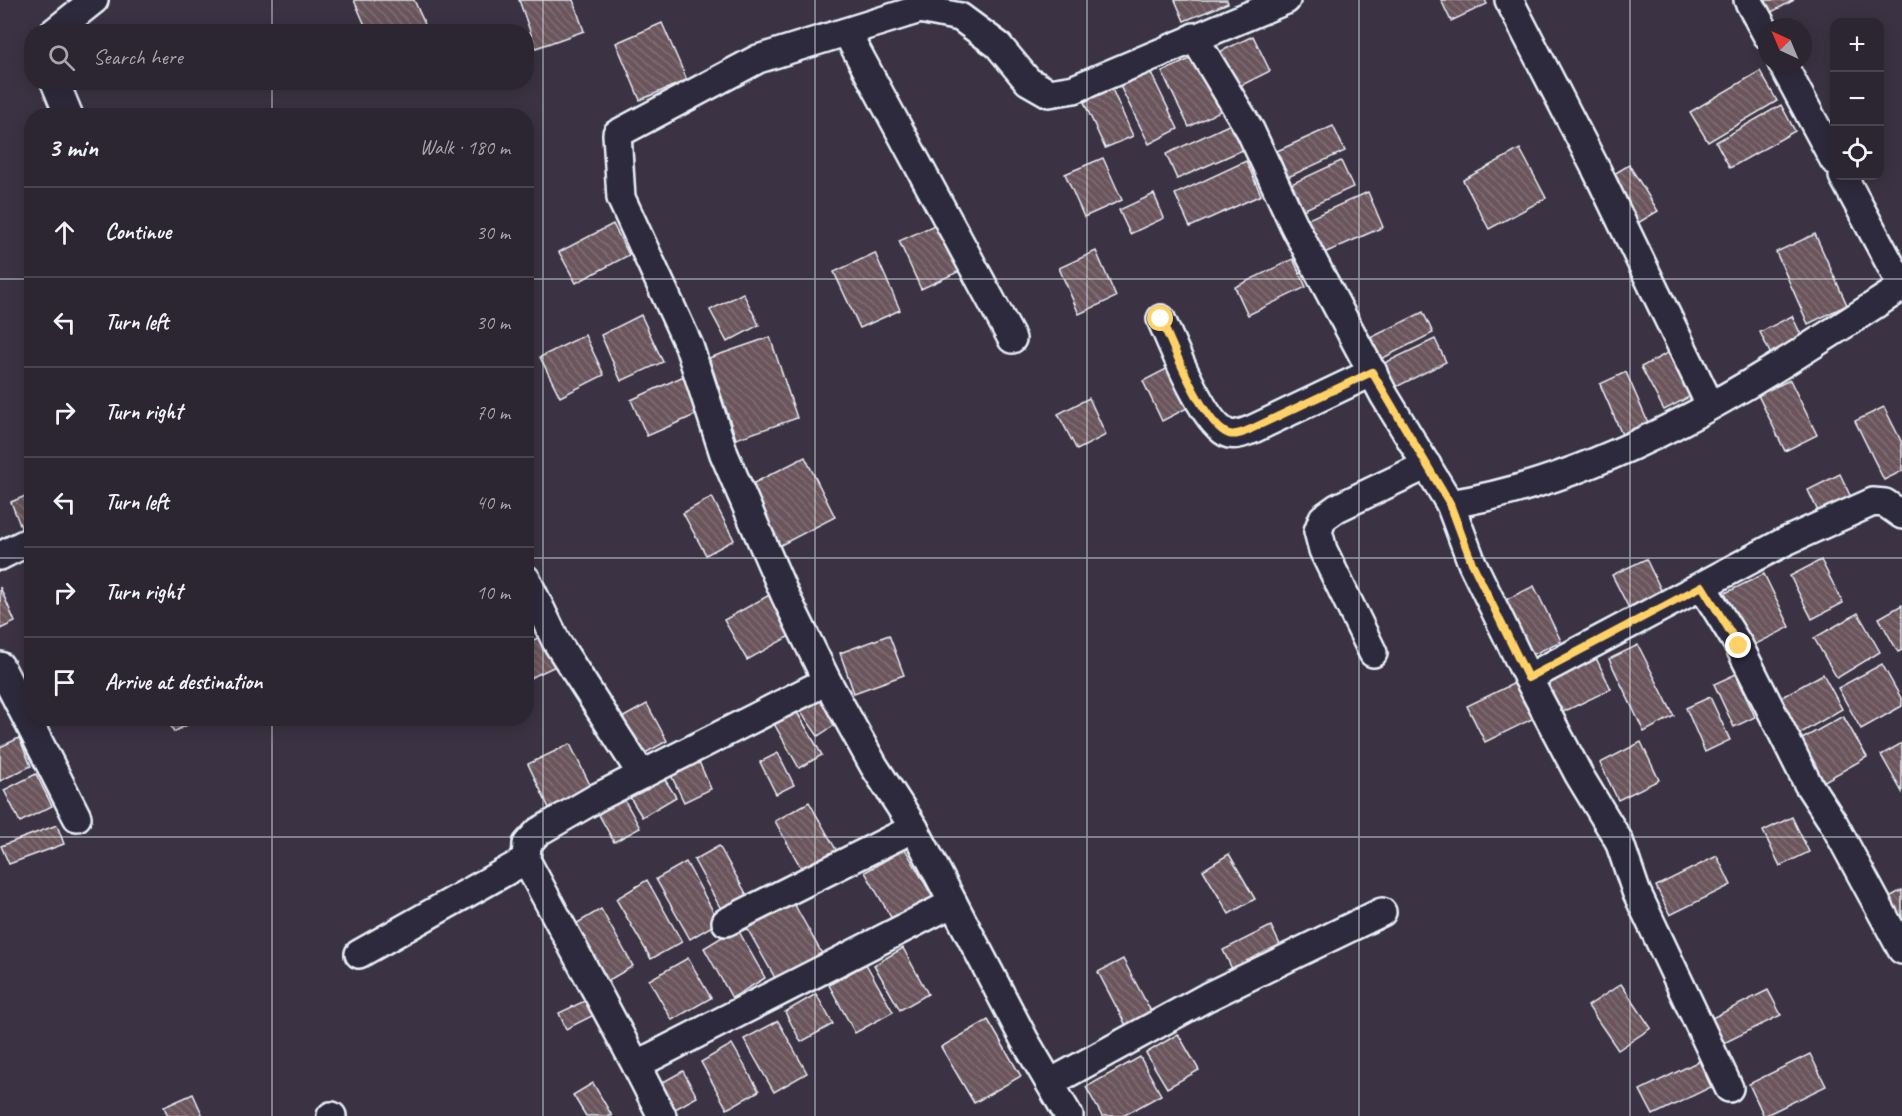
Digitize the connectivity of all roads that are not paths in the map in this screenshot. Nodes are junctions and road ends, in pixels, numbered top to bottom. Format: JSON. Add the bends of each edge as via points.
{"nodes":[{"id":1,"x":94,"y":0,"type":"edge"},
{"id":2,"x":1286,"y":0,"type":"edge"},
{"id":3,"x":1509,"y":0,"type":"edge"},
{"id":4,"x":1748,"y":0,"type":"edge"},
{"id":5,"x":919,"y":4,"type":"edge"},
{"id":6,"x":1758,"y":18,"type":"edge"},
{"id":7,"x":64,"y":24,"type":"edge"},
{"id":8,"x":847,"y":33,"type":"junction"},
{"id":9,"x":1194,"y":38,"type":"junction"},
{"id":10,"x":1787,"y":72,"type":"edge"},
{"id":11,"x":58,"y":90,"type":"edge"},
{"id":12,"x":66,"y":108,"type":"edge"},
{"id":13,"x":1830,"y":153,"type":"edge"},
{"id":14,"x":1845,"y":180,"type":"edge"},
{"id":15,"x":1902,"y":286,"type":"edge"},
{"id":16,"x":1161,"y":319,"type":"dead end"},
{"id":17,"x":1012,"y":339,"type":"dead end"},
{"id":18,"x":1372,"y":372,"type":"junction"},
{"id":19,"x":1710,"y":405,"type":"junction"},
{"id":20,"x":1427,"y":465,"type":"junction"},
{"id":21,"x":1450,"y":504,"type":"junction"},
{"id":22,"x":1902,"y":515,"type":"edge"},
{"id":23,"x":24,"y":544,"type":"edge"},
{"id":24,"x":0,"y":556,"type":"edge"},
{"id":25,"x":1702,"y":586,"type":"junction"},
{"id":26,"x":534,"y":596,"type":"edge"},
{"id":27,"x":1373,"y":653,"type":"dead end"},
{"id":28,"x":0,"y":666,"type":"edge"},
{"id":29,"x":1528,"y":678,"type":"junction"},
{"id":30,"x":827,"y":681,"type":"junction"},
{"id":31,"x":24,"y":713,"type":"edge"},
{"id":32,"x":31,"y":726,"type":"edge"},
{"id":33,"x":642,"y":775,"type":"junction"},
{"id":34,"x":77,"y":817,"type":"dead end"},
{"id":35,"x":914,"y":828,"type":"junction"},
{"id":36,"x":526,"y":860,"type":"junction"},
{"id":37,"x":953,"y":903,"type":"junction"},
{"id":38,"x":1382,"y":912,"type":"dead end"},
{"id":39,"x":726,"y":922,"type":"dead end"},
{"id":40,"x":1902,"y":950,"type":"edge"},
{"id":41,"x":359,"y":954,"type":"dead end"},
{"id":42,"x":636,"y":1065,"type":"junction"},
{"id":43,"x":1050,"y":1083,"type":"junction"},
{"id":44,"x":1729,"y":1088,"type":"dead end"},
{"id":45,"x":652,"y":1113,"type":"edge"},
{"id":46,"x":1069,"y":1116,"type":"edge"}],
"edges":[{"from":1,"to":7,"type":"street"},
{"from":2,"to":9,"type":"street"},
{"from":3,"to":19,"type":"street"},
{"from":4,"to":6,"type":"street"},
{"from":5,"to":8,"type":"street"},
{"from":5,"to":9,"type":"street","via":[[960,16],[998,45],[1028,81],[1049,93],[1074,89]]},
{"from":8,"to":17,"type":"street"},
{"from":8,"to":30,"type":"street","via":[[758,59],[617,134],[621,198],[689,346],[724,454]]},
{"from":9,"to":18,"type":"street","via":[[1250,130],[1295,227]]},
{"from":10,"to":13,"type":"street"},
{"from":11,"to":12,"type":"street"},
{"from":14,"to":15,"type":"street"},
{"from":15,"to":19,"type":"street","via":[[1766,375]]},
{"from":16,"to":18,"type":"street","via":[[1198,400],[1226,433],[1236,435],[1251,429]]},
{"from":18,"to":20,"type":"street"},
{"from":19,"to":21,"type":"street","via":[[1608,458],[1488,498]]},
{"from":20,"to":21,"type":"street"},
{"from":20,"to":27,"type":"street","via":[[1337,508],[1323,518],[1318,531],[1323,550]]},
{"from":21,"to":29,"type":"street","via":[[1472,563]]},
{"from":22,"to":25,"type":"street","via":[[1885,503],[1873,502],[1784,542]]},
{"from":23,"to":24,"type":"street"},
{"from":25,"to":29,"type":"street"},
{"from":25,"to":40,"type":"street","via":[[1739,646],[1808,784]]},
{"from":26,"to":33,"type":"street","via":[[556,641]]},
{"from":28,"to":31,"type":"street"},
{"from":29,"to":44,"type":"street","via":[[1619,841],[1636,891]]},
{"from":30,"to":33,"type":"street"},
{"from":30,"to":35,"type":"street"},
{"from":32,"to":34,"type":"street"},
{"from":33,"to":36,"type":"street","via":[[538,832],[527,844]]},
{"from":35,"to":37,"type":"street"},
{"from":35,"to":39,"type":"street"},
{"from":36,"to":41,"type":"street"},
{"from":36,"to":42,"type":"street"},
{"from":37,"to":42,"type":"street"},
{"from":37,"to":43,"type":"street"},
{"from":38,"to":43,"type":"street","via":[[1207,997]]},
{"from":42,"to":45,"type":"street"},
{"from":43,"to":46,"type":"street"}]}
